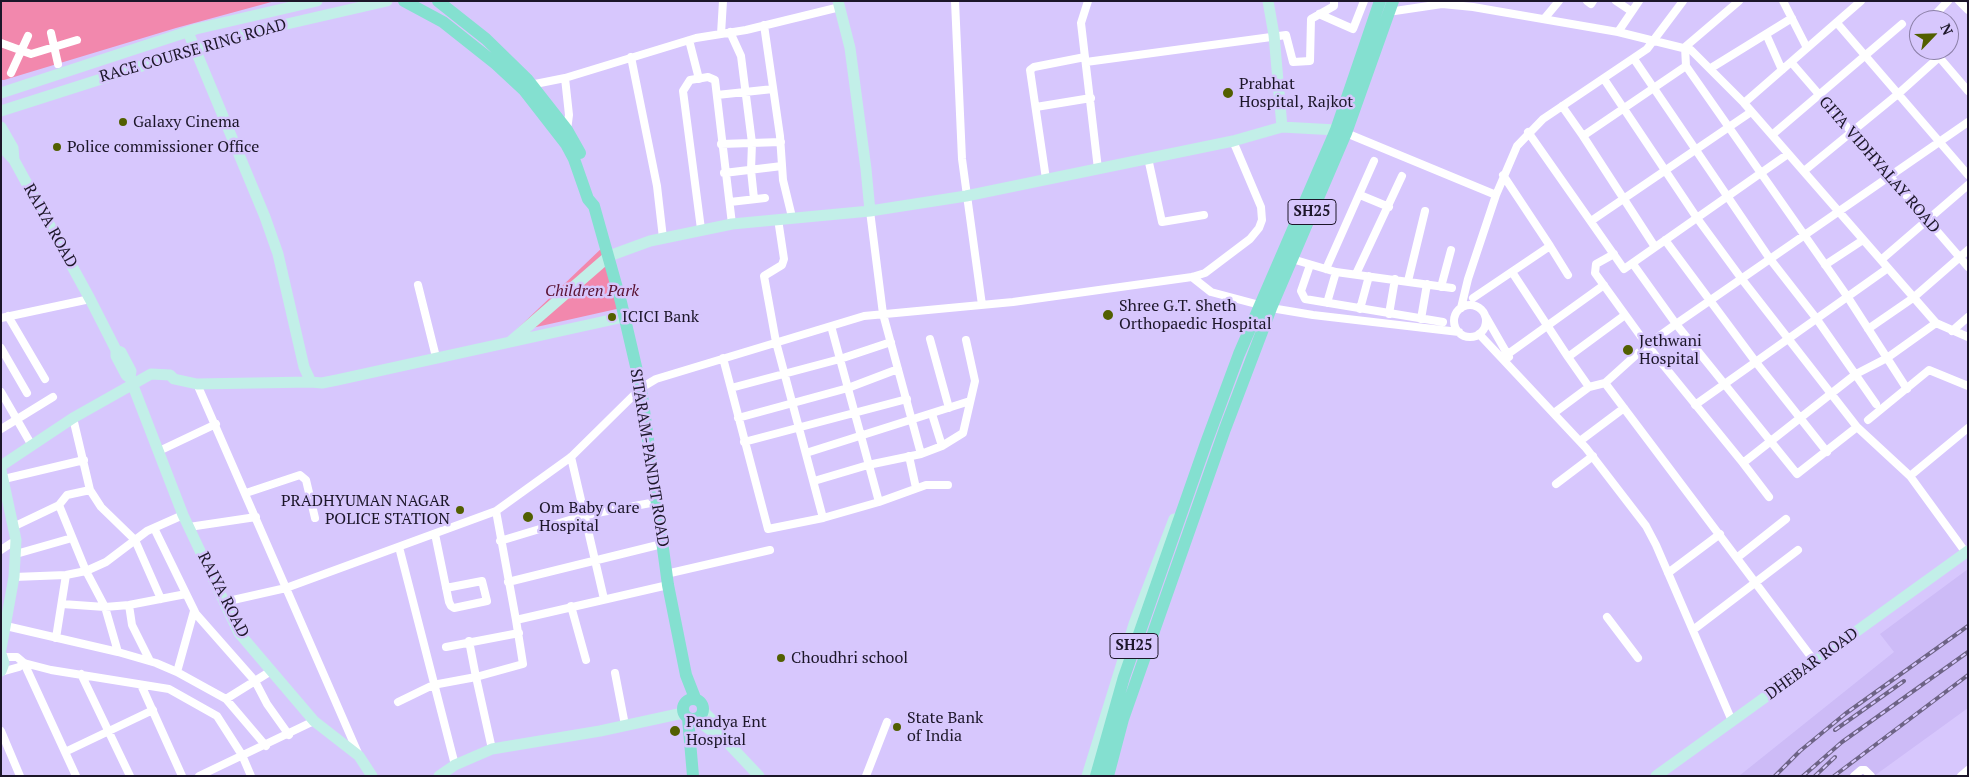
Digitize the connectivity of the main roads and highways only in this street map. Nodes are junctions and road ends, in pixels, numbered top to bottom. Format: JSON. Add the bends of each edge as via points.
{"nodes":[{"id":1,"x":404,"y":1,"type":"edge"},
{"id":2,"x":438,"y":1,"type":"edge"},
{"id":3,"x":451,"y":6,"type":"edge"},
{"id":4,"x":1378,"y":7,"type":"edge"},
{"id":5,"x":1391,"y":7,"type":"edge"},
{"id":6,"x":528,"y":87,"type":"junction"},
{"id":7,"x":1341,"y":131,"type":"junction"},
{"id":8,"x":594,"y":206,"type":"junction"},
{"id":9,"x":1265,"y":307,"type":"junction"},
{"id":10,"x":1186,"y":519,"type":"junction"},
{"id":11,"x":693,"y":776,"type":"edge"},
{"id":12,"x":1096,"y":776,"type":"edge"},
{"id":13,"x":1108,"y":776,"type":"edge"}],
"edges":[{"from":1,"to":6,"type":"main road","name":"SITARAM-PANDIT ROAD","via":[[443,22]]},
{"from":2,"to":3,"type":"main road"},
{"from":3,"to":6,"type":"main road","via":[[486,39]]},
{"from":4,"to":7,"type":"main road","number":"SH25"},
{"from":5,"to":7,"type":"main road","number":"SH25"},
{"from":6,"to":8,"type":"main road","name":"SITARAM-PANDIT ROAD","via":[[574,158],[588,199]]},
{"from":6,"to":8,"type":"main road","via":[[567,130],[586,170],[595,197]]},
{"from":7,"to":9,"type":"main road","number":"SH25"},
{"from":7,"to":9,"type":"main road","number":"SH25","via":[[1292,259]]},
{"from":8,"to":11,"type":"main road","name":"SITARAM-PANDIT ROAD","via":[[641,388],[667,579],[692,710]]},
{"from":9,"to":10,"type":"main road","number":"SH25"},
{"from":10,"to":12,"type":"main road","number":"SH25","via":[[1124,677]]},
{"from":10,"to":13,"type":"main road","number":"SH25"}]}
